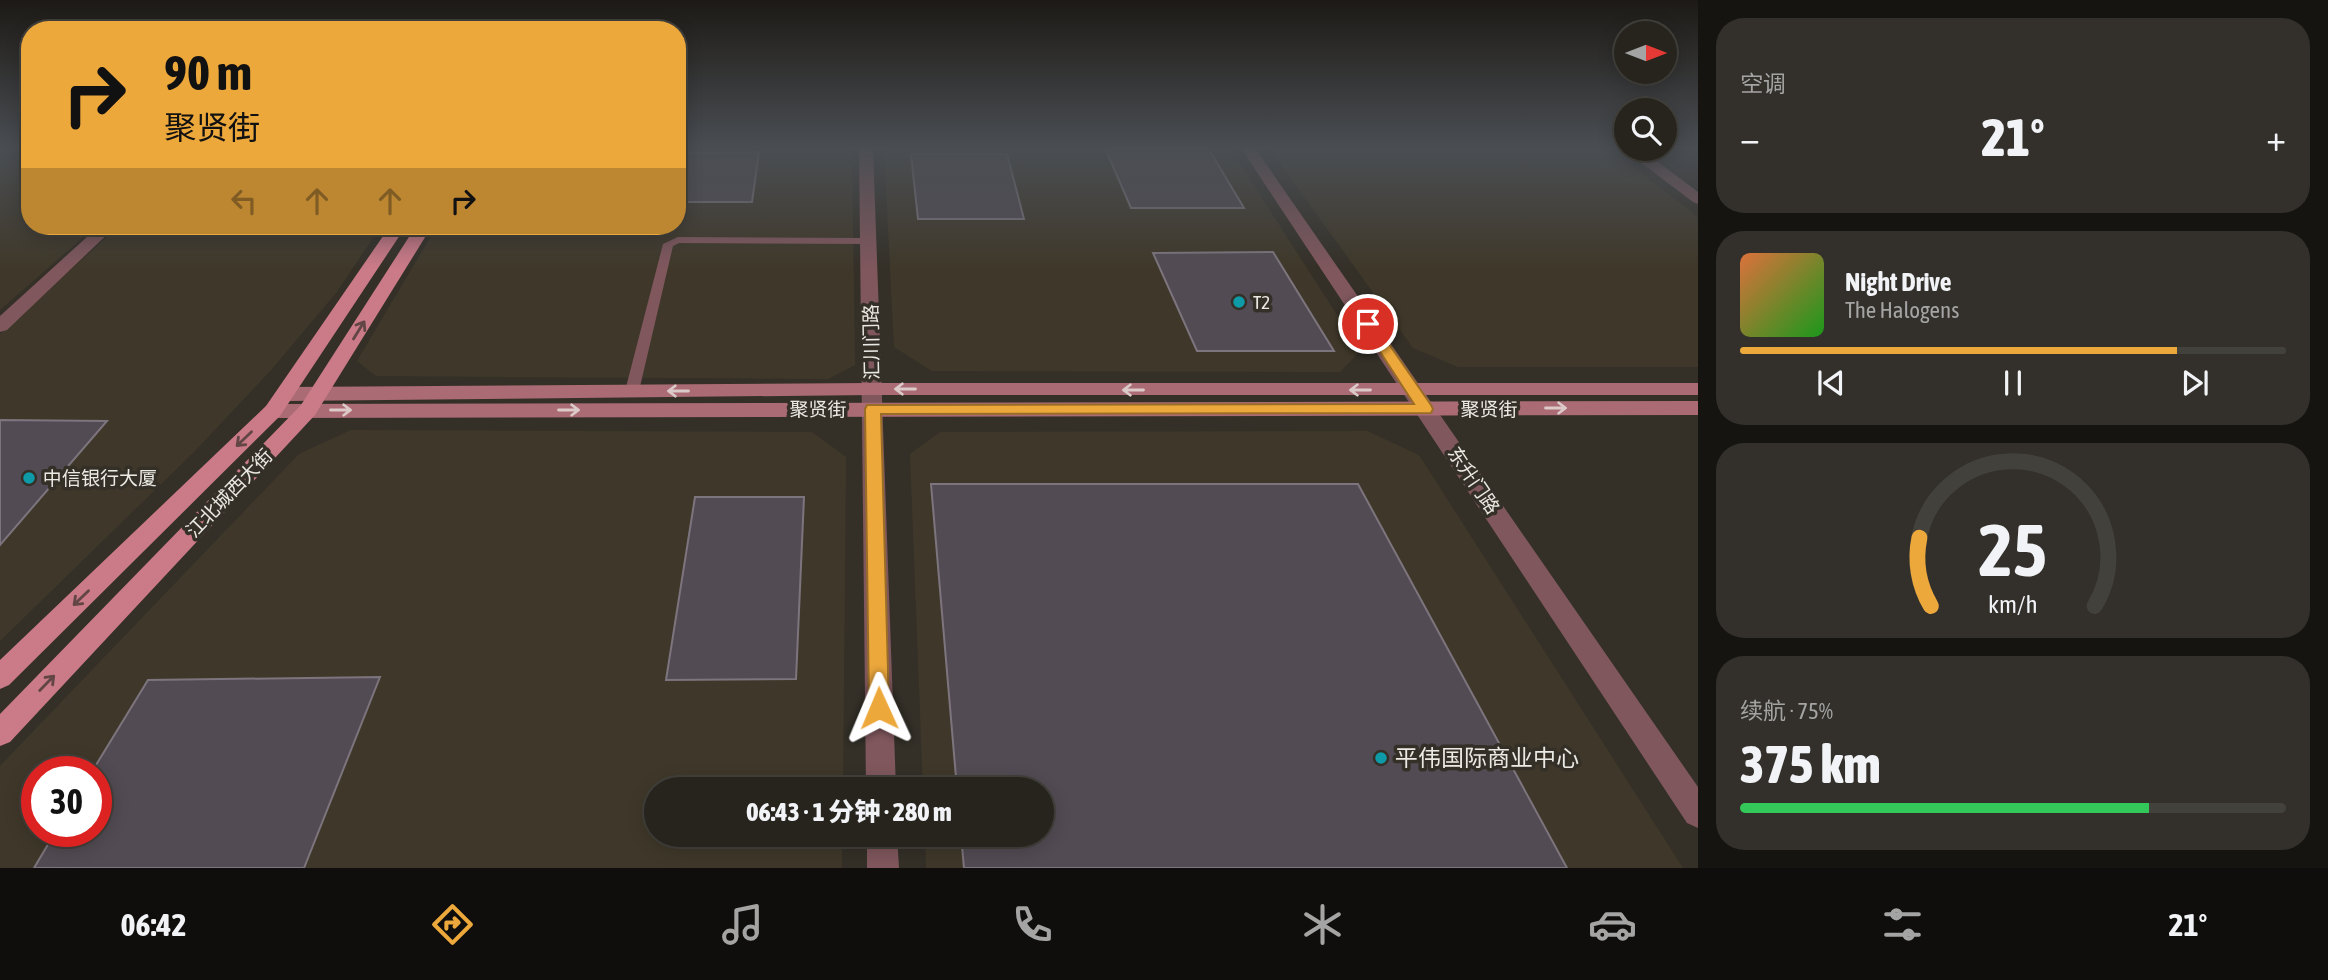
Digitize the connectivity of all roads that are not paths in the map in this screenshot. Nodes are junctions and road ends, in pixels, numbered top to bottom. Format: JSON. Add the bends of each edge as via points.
{"nodes":[{"id":1,"x":867,"y":189,"type":"edge"},
{"id":2,"x":1276,"y":189,"type":"edge"},
{"id":3,"x":98,"y":235,"type":"edge"},
{"id":4,"x":392,"y":235,"type":"edge"},
{"id":5,"x":418,"y":235,"type":"edge"},
{"id":6,"x":868,"y":241,"type":"junction"},
{"id":7,"x":0,"y":326,"type":"edge"},
{"id":8,"x":1698,"y":389,"type":"edge"},
{"id":9,"x":632,"y":391,"type":"junction"},
{"id":10,"x":872,"y":399,"type":"junction"},
{"id":11,"x":1420,"y":400,"type":"junction"},
{"id":12,"x":280,"y":402,"type":"junction"},
{"id":13,"x":314,"y":402,"type":"junction"},
{"id":14,"x":1698,"y":408,"type":"edge"},
{"id":15,"x":0,"y":677,"type":"edge"},
{"id":16,"x":0,"y":733,"type":"edge"},
{"id":17,"x":881,"y":777,"type":"edge"},
{"id":18,"x":1698,"y":813,"type":"edge"},
{"id":19,"x":882,"y":847,"type":"edge"},
{"id":20,"x":883,"y":868,"type":"edge"}],
"edges":[{"from":1,"to":6,"type":"street","name":"汇川门路"},
{"from":2,"to":11,"type":"street","name":"东升门路"},
{"from":3,"to":7,"type":"street"},
{"from":4,"to":12,"type":"main road","name":"江北城西大街"},
{"from":13,"to":5,"type":"main road","name":"江北城西大街","one_way":true},
{"from":6,"to":9,"type":"lane","via":[[678,240],[668,244]]},
{"from":6,"to":10,"type":"street","name":"汇川门路"},
{"from":8,"to":11,"type":"street","name":"聚贤街"},
{"from":10,"to":9,"type":"street","name":"聚贤街","one_way":true},
{"from":9,"to":13,"type":"street","name":"聚贤街"},
{"from":10,"to":11,"type":"street","name":"聚贤街"},
{"from":13,"to":10,"type":"street","name":"聚贤街","one_way":true},
{"from":10,"to":17,"type":"street","name":"汇川门路"},
{"from":11,"to":14,"type":"street","name":"聚贤街","one_way":true},
{"from":11,"to":18,"type":"street","name":"东升门路"},
{"from":12,"to":13,"type":"street","name":"聚贤街"},
{"from":12,"to":15,"type":"main road","name":"江北城西大街","one_way":true},
{"from":16,"to":13,"type":"main road","name":"江北城西大街","one_way":true},
{"from":19,"to":20,"type":"street"}]}
